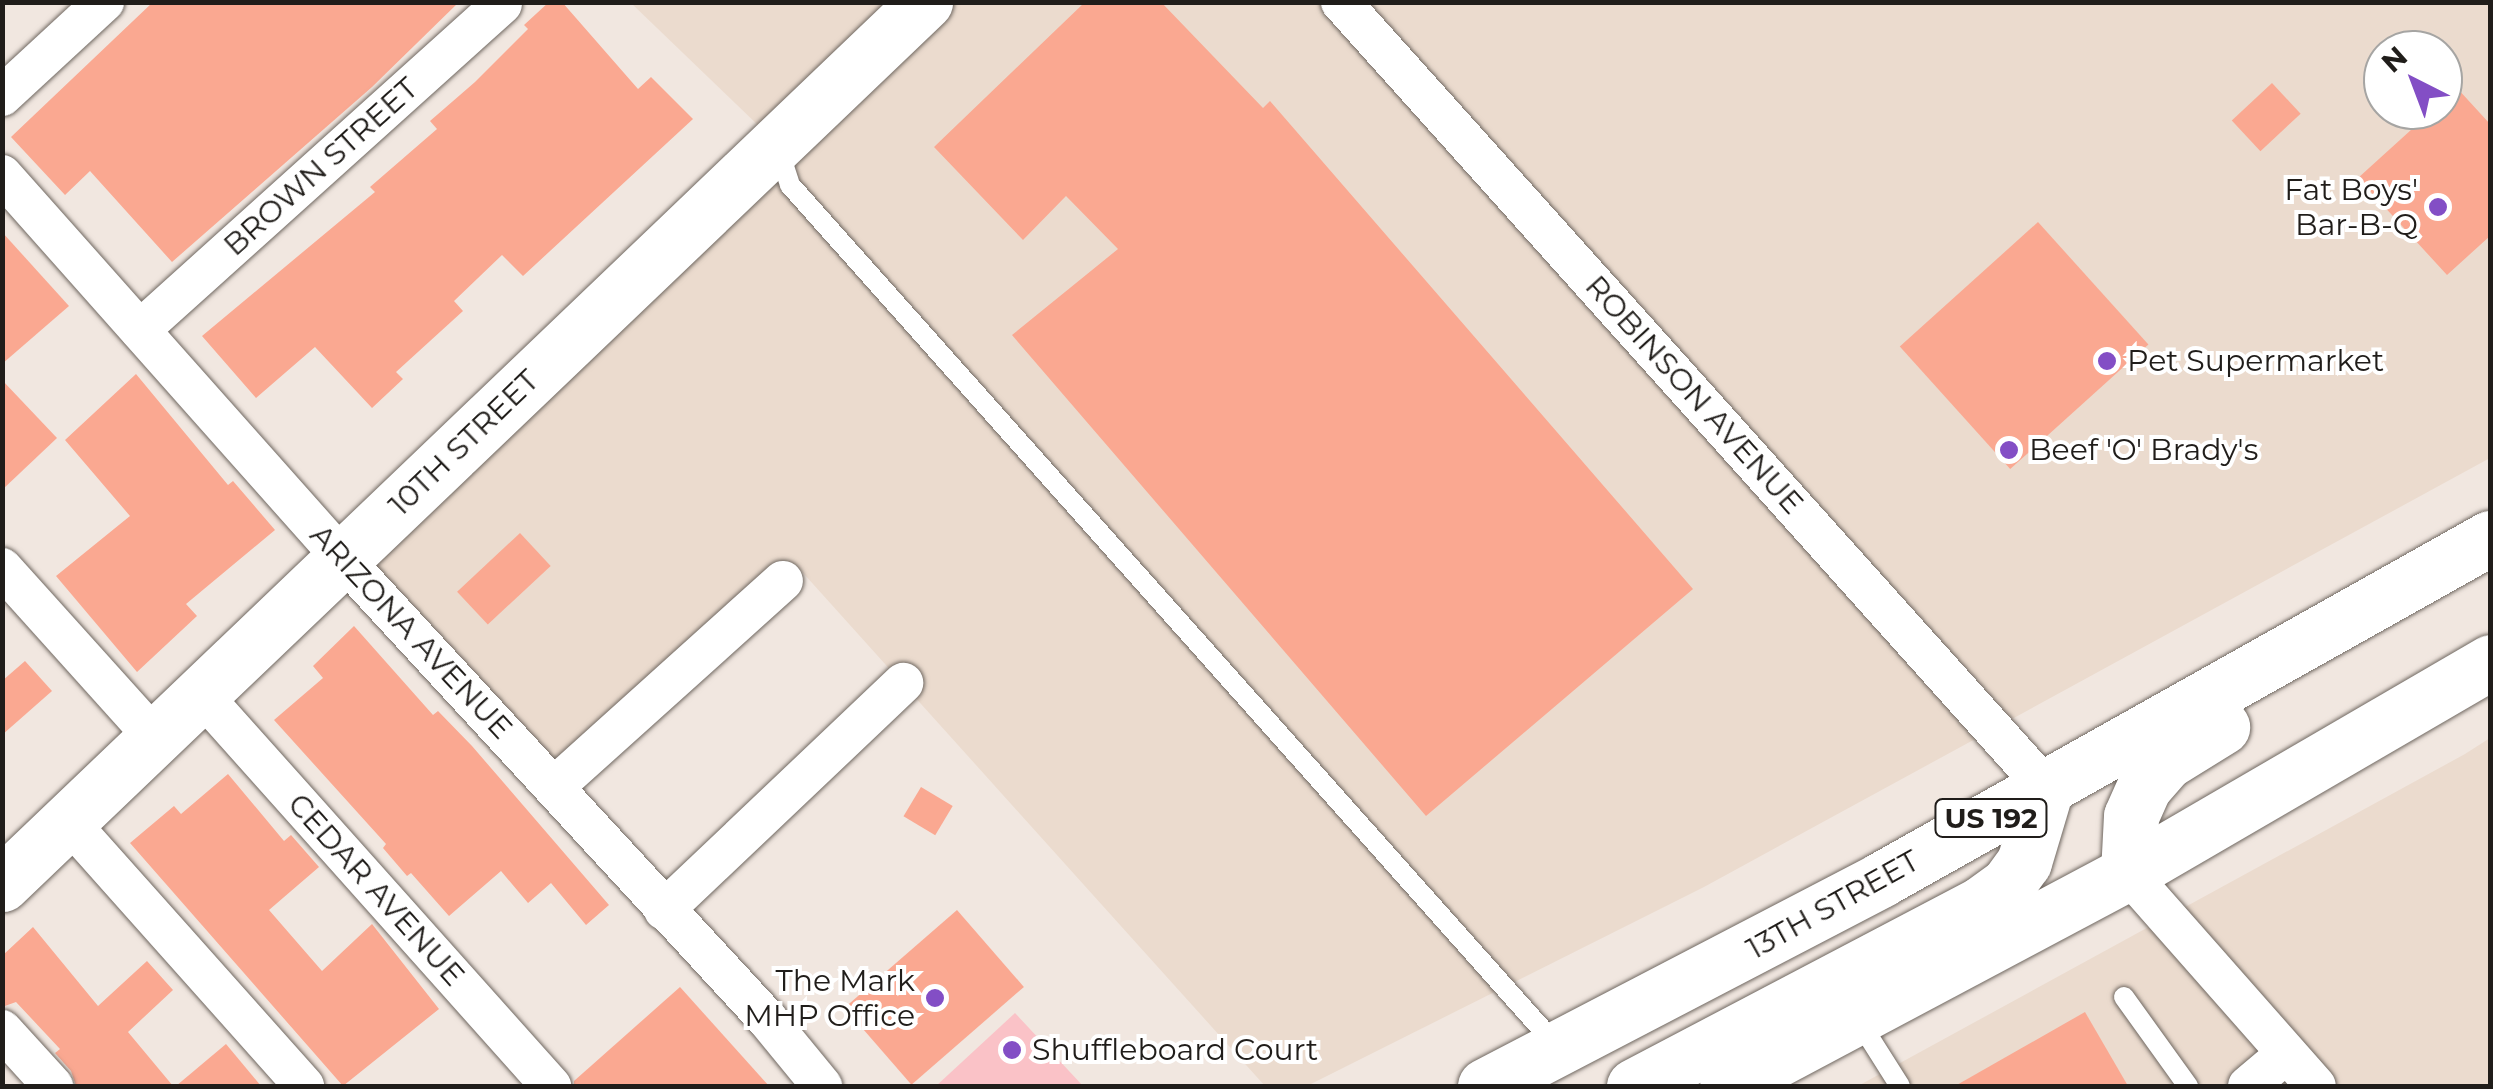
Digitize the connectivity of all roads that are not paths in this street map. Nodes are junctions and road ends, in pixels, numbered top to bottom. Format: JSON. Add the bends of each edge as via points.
{"nodes":[{"id":1,"x":104,"y":2,"type":"edge"},
{"id":2,"x":925,"y":2,"type":"edge"},
{"id":3,"x":1341,"y":2,"type":"edge"},
{"id":4,"x":502,"y":4,"type":"edge"},
{"id":5,"x":2,"y":96,"type":"edge"},
{"id":6,"x":776,"y":144,"type":"junction"},
{"id":7,"x":2,"y":175,"type":"edge"},
{"id":8,"x":140,"y":330,"type":"junction"},
{"id":9,"x":2490,"y":538,"type":"edge"},
{"id":10,"x":343,"y":559,"type":"junction"},
{"id":11,"x":2,"y":568,"type":"edge"},
{"id":12,"x":783,"y":581,"type":"dead end"},
{"id":13,"x":2399,"y":590,"type":"junction"},
{"id":14,"x":2490,"y":662,"type":"edge"},
{"id":15,"x":903,"y":683,"type":"dead end"},
{"id":16,"x":201,"y":694,"type":"junction"},
{"id":17,"x":155,"y":738,"type":"junction"},
{"id":18,"x":554,"y":787,"type":"junction"},
{"id":19,"x":2046,"y":788,"type":"junction"},
{"id":20,"x":68,"y":822,"type":"junction"},
{"id":21,"x":2128,"y":873,"type":"junction"},
{"id":22,"x":2,"y":884,"type":"edge"},
{"id":23,"x":664,"y":910,"type":"junction"},
{"id":24,"x":2124,"y":997,"type":"dead end"},
{"id":25,"x":1856,"y":1016,"type":"junction"},
{"id":26,"x":2,"y":1030,"type":"edge"},
{"id":27,"x":1560,"y":1049,"type":"junction"},
{"id":28,"x":2286,"y":1054,"type":"junction"},
{"id":29,"x":53,"y":1086,"type":"edge"},
{"id":30,"x":304,"y":1086,"type":"edge"},
{"id":31,"x":551,"y":1086,"type":"edge"},
{"id":32,"x":822,"y":1086,"type":"edge"},
{"id":33,"x":1485,"y":1086,"type":"edge"},
{"id":34,"x":1634,"y":1086,"type":"edge"},
{"id":35,"x":1726,"y":1086,"type":"edge"},
{"id":36,"x":1900,"y":1086,"type":"edge"},
{"id":37,"x":2188,"y":1086,"type":"edge"},
{"id":38,"x":2248,"y":1086,"type":"edge"},
{"id":39,"x":2316,"y":1086,"type":"edge"}],
"edges":[{"from":1,"to":5,"type":"street"},
{"from":2,"to":6,"type":"main road","name":"10TH STREET"},
{"from":3,"to":19,"type":"street","name":"ROBINSON AVENUE"},
{"from":4,"to":8,"type":"street","name":"BROWN STREET"},
{"from":6,"to":10,"type":"main road","name":"10TH STREET"},
{"from":6,"to":27,"type":"lane","via":[[790,186]]},
{"from":7,"to":8,"type":"street","name":"ARIZONA AVENUE"},
{"from":8,"to":10,"type":"street","name":"ARIZONA AVENUE"},
{"from":9,"to":13,"type":"main road","name":"13TH STREET","number":"US 192"},
{"from":10,"to":16,"type":"main road","name":"10TH STREET"},
{"from":10,"to":18,"type":"street","name":"ARIZONA AVENUE"},
{"from":11,"to":17,"type":"street"},
{"from":12,"to":18,"type":"street"},
{"from":13,"to":19,"type":"main road","name":"13TH STREET","number":"US 192"},
{"from":13,"to":21,"type":"main road","via":[[2401,630],[2167,760],[2131,816]]},
{"from":14,"to":21,"type":"main road"},
{"from":15,"to":23,"type":"street"},
{"from":16,"to":17,"type":"main road","name":"10TH STREET"},
{"from":16,"to":31,"type":"street","name":"CEDAR AVENUE"},
{"from":17,"to":20,"type":"main road","name":"10TH STREET"},
{"from":18,"to":23,"type":"street","name":"ARIZONA AVENUE"},
{"from":19,"to":27,"type":"main road","name":"13TH STREET","number":"US 192"},
{"from":19,"to":34,"type":"main road","via":[[2024,862],[1982,903]]},
{"from":20,"to":22,"type":"main road","name":"10TH STREET"},
{"from":20,"to":30,"type":"street"},
{"from":21,"to":25,"type":"main road"},
{"from":21,"to":28,"type":"street"},
{"from":23,"to":32,"type":"street","name":"ARIZONA AVENUE"},
{"from":24,"to":37,"type":"lane"},
{"from":25,"to":35,"type":"main road"},
{"from":25,"to":36,"type":"lane"},
{"from":26,"to":29,"type":"street"},
{"from":27,"to":33,"type":"main road","name":"13TH STREET","number":"US 192"},
{"from":28,"to":38,"type":"street"},
{"from":28,"to":39,"type":"street"}]}
